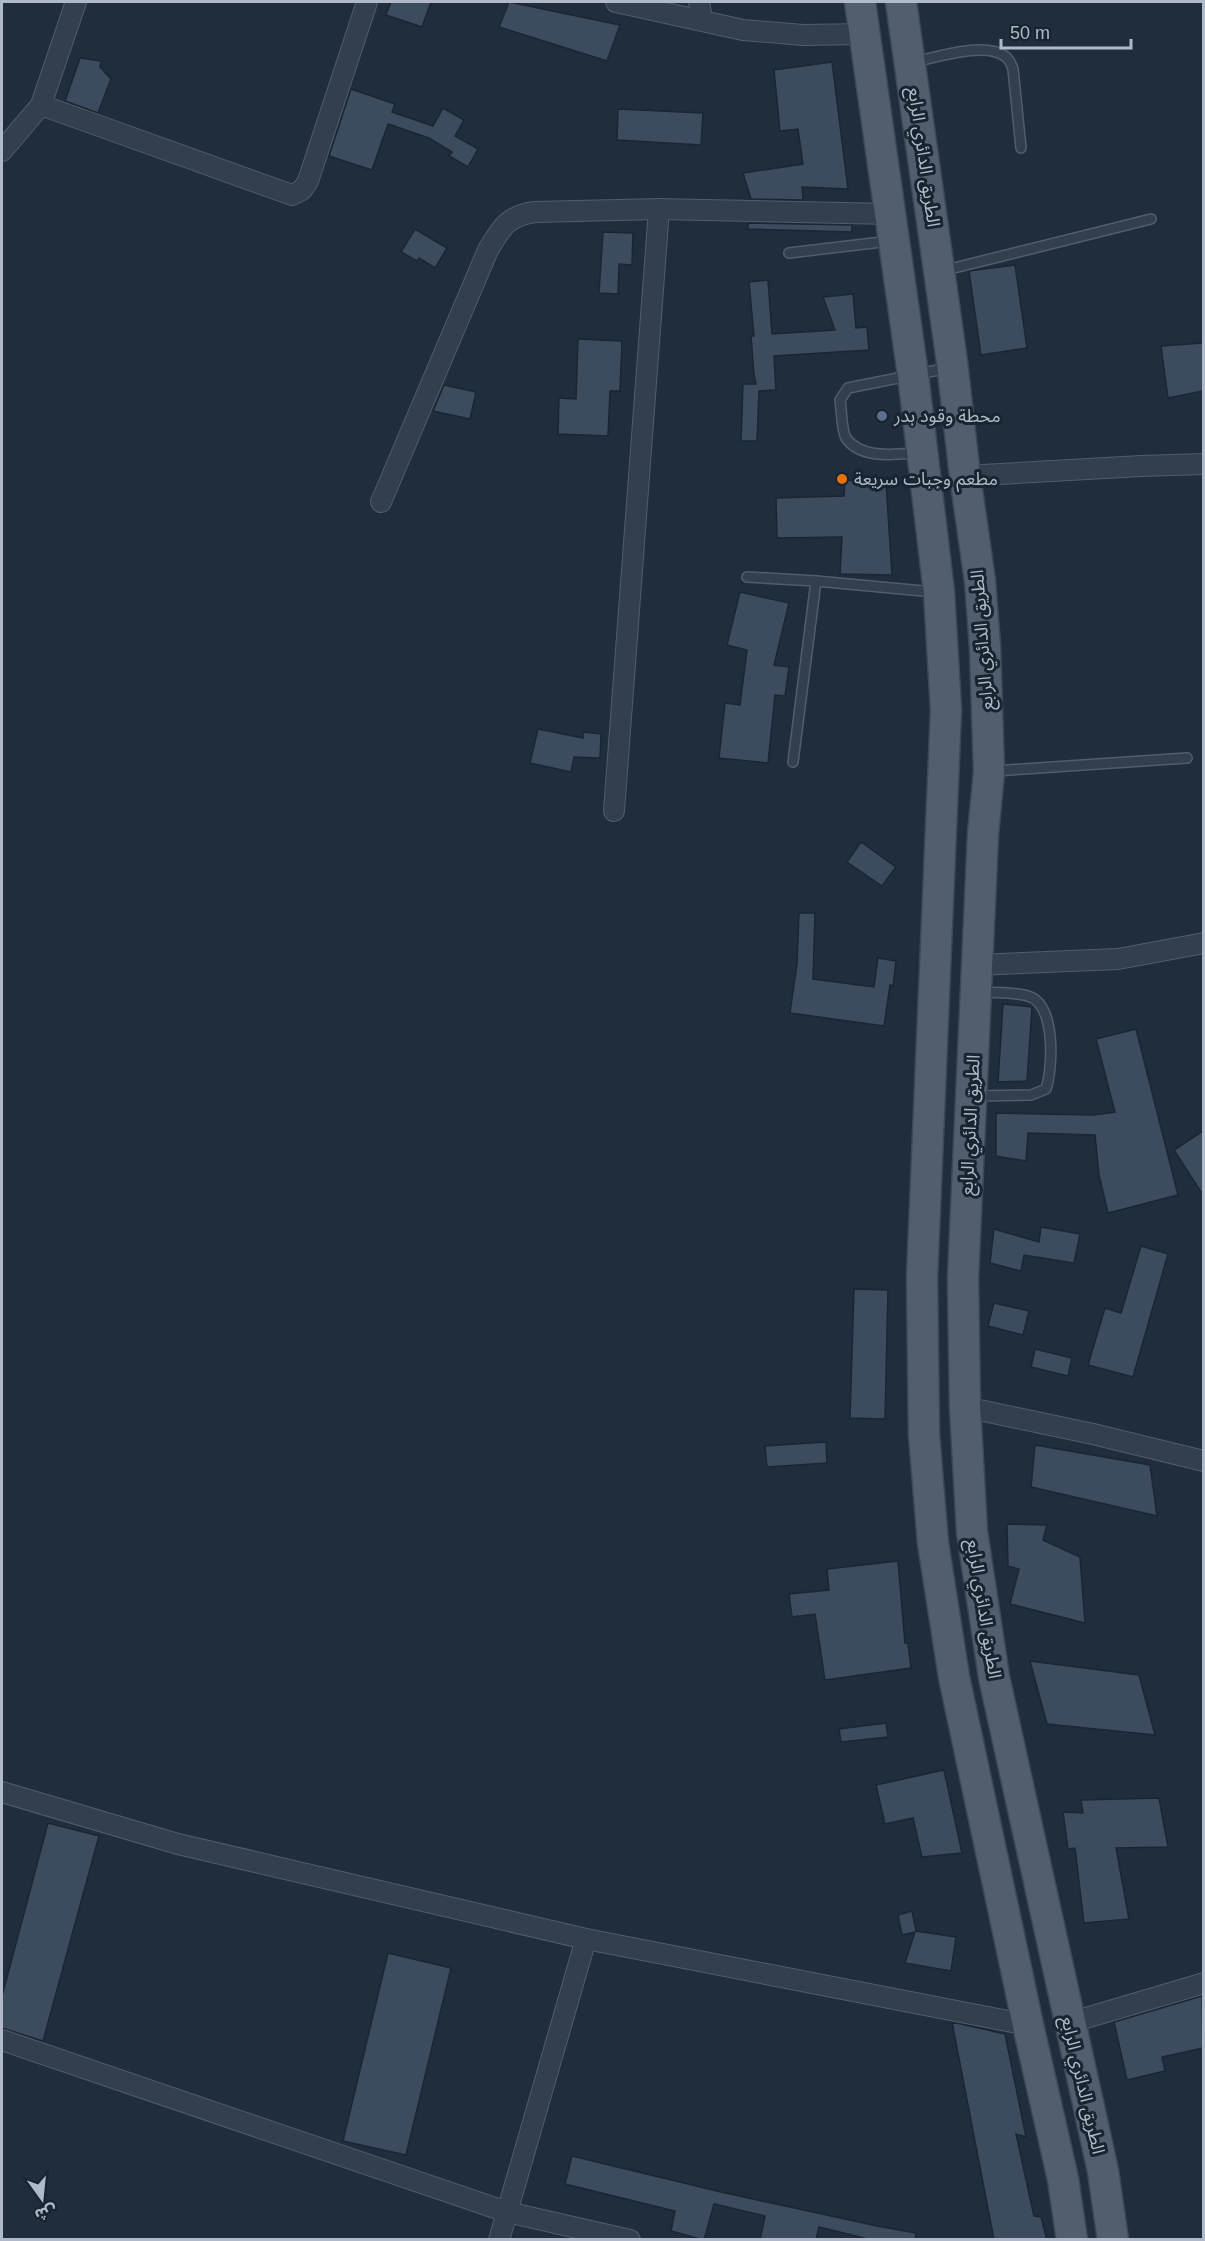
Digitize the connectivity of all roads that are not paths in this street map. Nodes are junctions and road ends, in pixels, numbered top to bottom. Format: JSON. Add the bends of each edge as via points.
{"nodes":[{"id":1,"x":76,"y":2,"type":"edge"},
{"id":2,"x":367,"y":2,"type":"edge"},
{"id":3,"x":616,"y":2,"type":"edge"},
{"id":4,"x":860,"y":2,"type":"edge"},
{"id":5,"x":901,"y":2,"type":"edge"},
{"id":6,"x":700,"y":10,"type":"edge"},
{"id":7,"x":865,"y":34,"type":"junction"},
{"id":8,"x":911,"y":62,"type":"junction"},
{"id":9,"x":41,"y":105,"type":"junction"},
{"id":10,"x":1021,"y":148,"type":"dead end"},
{"id":11,"x":2,"y":151,"type":"edge"},
{"id":12,"x":659,"y":209,"type":"junction"},
{"id":13,"x":1151,"y":219,"type":"dead end"},
{"id":14,"x":891,"y":228,"type":"junction"},
{"id":15,"x":789,"y":253,"type":"dead end"},
{"id":16,"x":940,"y":272,"type":"junction"},
{"id":17,"x":953,"y":367,"type":"junction"},
{"id":18,"x":913,"y":375,"type":"junction"},
{"id":19,"x":922,"y":453,"type":"junction"},
{"id":20,"x":1203,"y":464,"type":"edge"},
{"id":21,"x":965,"y":476,"type":"junction"},
{"id":22,"x":381,"y":502,"type":"dead end"},
{"id":23,"x":747,"y":577,"type":"dead end"},
{"id":24,"x":816,"y":581,"type":"junction"},
{"id":25,"x":939,"y":592,"type":"junction"},
{"id":26,"x":1187,"y":758,"type":"dead end"},
{"id":27,"x":794,"y":762,"type":"dead end"},
{"id":28,"x":989,"y":772,"type":"junction"},
{"id":29,"x":614,"y":811,"type":"dead end"},
{"id":30,"x":1203,"y":943,"type":"edge"},
{"id":31,"x":976,"y":978,"type":"junction"},
{"id":32,"x":971,"y":1096,"type":"junction"},
{"id":33,"x":965,"y":1407,"type":"junction"},
{"id":34,"x":1203,"y":1461,"type":"edge"},
{"id":35,"x":2,"y":1792,"type":"edge"},
{"id":36,"x":586,"y":1939,"type":"junction"},
{"id":37,"x":1203,"y":1983,"type":"edge"},
{"id":38,"x":1069,"y":2023,"type":"junction"},
{"id":39,"x":1028,"y":2025,"type":"junction"},
{"id":40,"x":2,"y":2040,"type":"edge"},
{"id":41,"x":507,"y":2212,"type":"junction"},
{"id":42,"x":499,"y":2240,"type":"edge"},
{"id":43,"x":630,"y":2240,"type":"edge"},
{"id":44,"x":1072,"y":2240,"type":"edge"},
{"id":45,"x":1113,"y":2240,"type":"edge"}],
"edges":[{"from":1,"to":9,"type":"street"},
{"from":2,"to":9,"type":"street","via":[[308,181],[292,195]]},
{"from":3,"to":6,"type":"street"},
{"from":4,"to":7,"type":"main road"},
{"from":5,"to":8,"type":"main road","name":"الطريق الدائري الرابع"},
{"from":6,"to":7,"type":"street","via":[[743,30],[803,35]]},
{"from":7,"to":14,"type":"main road"},
{"from":8,"to":10,"type":"lane","via":[[983,49],[1008,58],[1013,69]]},
{"from":8,"to":16,"type":"main road","name":"الطريق الدائري الرابع"},
{"from":9,"to":11,"type":"street"},
{"from":12,"to":14,"type":"street"},
{"from":12,"to":22,"type":"street","via":[[535,212],[518,214],[505,224],[488,250]]},
{"from":12,"to":29,"type":"street"},
{"from":13,"to":16,"type":"lane"},
{"from":14,"to":15,"type":"lane"},
{"from":14,"to":18,"type":"main road"},
{"from":16,"to":17,"type":"main road","name":"الطريق الدائري الرابع"},
{"from":17,"to":18,"type":"lane"},
{"from":17,"to":21,"type":"main road","name":"الطريق الدائري الرابع"},
{"from":18,"to":19,"type":"main road"},
{"from":18,"to":19,"type":"lane","via":[[848,388],[840,400],[845,437],[859,450]]},
{"from":19,"to":25,"type":"main road"},
{"from":20,"to":21,"type":"street"},
{"from":21,"to":28,"type":"main road","name":"الطريق الدائري الرابع","via":[[982,603]]},
{"from":23,"to":24,"type":"lane"},
{"from":24,"to":25,"type":"lane"},
{"from":24,"to":27,"type":"lane"},
{"from":25,"to":39,"type":"main road","via":[[946,710],[922,1277],[924,1435],[933,1543],[954,1677]]},
{"from":26,"to":28,"type":"lane"},
{"from":28,"to":31,"type":"main road","name":"الطريق الدائري الرابع"},
{"from":30,"to":31,"type":"street"},
{"from":31,"to":32,"type":"main road","name":"الطريق الدائري الرابع"},
{"from":31,"to":32,"type":"lane","via":[[1029,996],[1042,1005],[1048,1022],[1050,1076],[1046,1089],[1031,1095]]},
{"from":32,"to":33,"type":"main road","name":"الطريق الدائري الرابع","via":[[963,1278]]},
{"from":33,"to":34,"type":"street"},
{"from":33,"to":38,"type":"main road","name":"الطريق الدائري الرابع","via":[[972,1532],[994,1677]]},
{"from":35,"to":36,"type":"street","via":[[178,1845]]},
{"from":36,"to":39,"type":"street"},
{"from":36,"to":41,"type":"street"},
{"from":37,"to":38,"type":"street"},
{"from":38,"to":45,"type":"main road","name":"الطريق الدائري الرابع","via":[[1103,2171]]},
{"from":39,"to":44,"type":"main road","via":[[1063,2179]]},
{"from":40,"to":41,"type":"street"},
{"from":41,"to":42,"type":"street"},
{"from":41,"to":43,"type":"street"}]}
